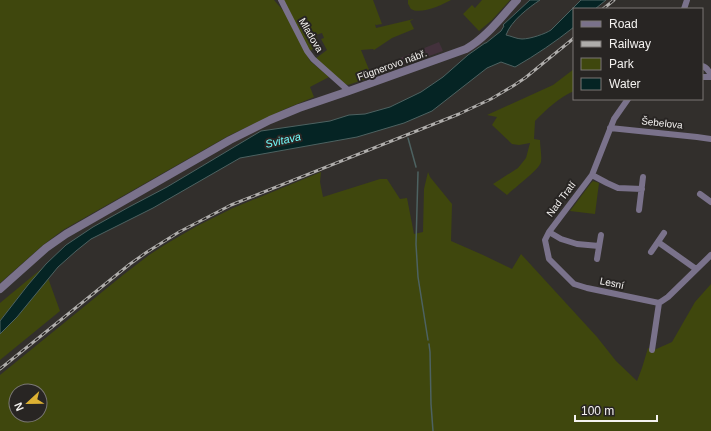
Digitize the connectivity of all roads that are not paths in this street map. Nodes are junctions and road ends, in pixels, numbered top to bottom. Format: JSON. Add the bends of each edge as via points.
{"nodes":[{"id":1,"x":281,"y":0,"type":"edge"},
{"id":2,"x":516,"y":0,"type":"edge"},
{"id":3,"x":703,"y":66,"type":"edge"},
{"id":4,"x":711,"y":76,"type":"edge"},
{"id":5,"x":349,"y":91,"type":"junction"},
{"id":6,"x":627,"y":100,"type":"edge"},
{"id":7,"x":610,"y":128,"type":"junction"},
{"id":8,"x":711,"y":139,"type":"edge"},
{"id":9,"x":592,"y":175,"type":"junction"},
{"id":10,"x":643,"y":177,"type":"dead end"},
{"id":11,"x":642,"y":189,"type":"junction"},
{"id":12,"x":700,"y":194,"type":"dead end"},
{"id":13,"x":711,"y":202,"type":"edge"},
{"id":14,"x":639,"y":210,"type":"dead end"},
{"id":15,"x":549,"y":232,"type":"junction"},
{"id":16,"x":664,"y":233,"type":"dead end"},
{"id":17,"x":601,"y":235,"type":"dead end"},
{"id":18,"x":658,"y":242,"type":"junction"},
{"id":19,"x":599,"y":246,"type":"junction"},
{"id":20,"x":651,"y":252,"type":"dead end"},
{"id":21,"x":711,"y":254,"type":"edge"},
{"id":22,"x":597,"y":259,"type":"dead end"},
{"id":23,"x":696,"y":270,"type":"junction"},
{"id":24,"x":0,"y":289,"type":"edge"},
{"id":25,"x":659,"y":303,"type":"junction"},
{"id":26,"x":652,"y":350,"type":"dead end"}],
"edges":[{"from":1,"to":5,"type":"street","name":"Mladova","via":[[312,59]]},
{"from":2,"to":5,"type":"street","name":"Fügnerovo nábř.","via":[[477,42],[466,49]]},
{"from":3,"to":4,"type":"street","via":[[710,71]]},
{"from":5,"to":24,"type":"street","name":"Fügnerovo nábř.","via":[[299,108],[230,140],[66,234],[46,248]]},
{"from":6,"to":7,"type":"street","name":"Nad Tratí"},
{"from":7,"to":8,"type":"street","name":"Šebelova"},
{"from":7,"to":9,"type":"street","name":"Nad Tratí"},
{"from":9,"to":11,"type":"street","via":[[618,188]]},
{"from":9,"to":15,"type":"street","name":"Nad Tratí"},
{"from":10,"to":11,"type":"street"},
{"from":11,"to":14,"type":"street"},
{"from":12,"to":13,"type":"street"},
{"from":15,"to":19,"type":"street","name":"Nad Tratí","via":[[577,244]]},
{"from":15,"to":25,"type":"street","name":"Lesní","via":[[545,240],[549,259],[574,284]]},
{"from":16,"to":18,"type":"street"},
{"from":17,"to":19,"type":"street"},
{"from":18,"to":20,"type":"street"},
{"from":18,"to":23,"type":"street"},
{"from":19,"to":22,"type":"street"},
{"from":21,"to":23,"type":"street"},
{"from":23,"to":25,"type":"street"},
{"from":25,"to":26,"type":"street"}]}
